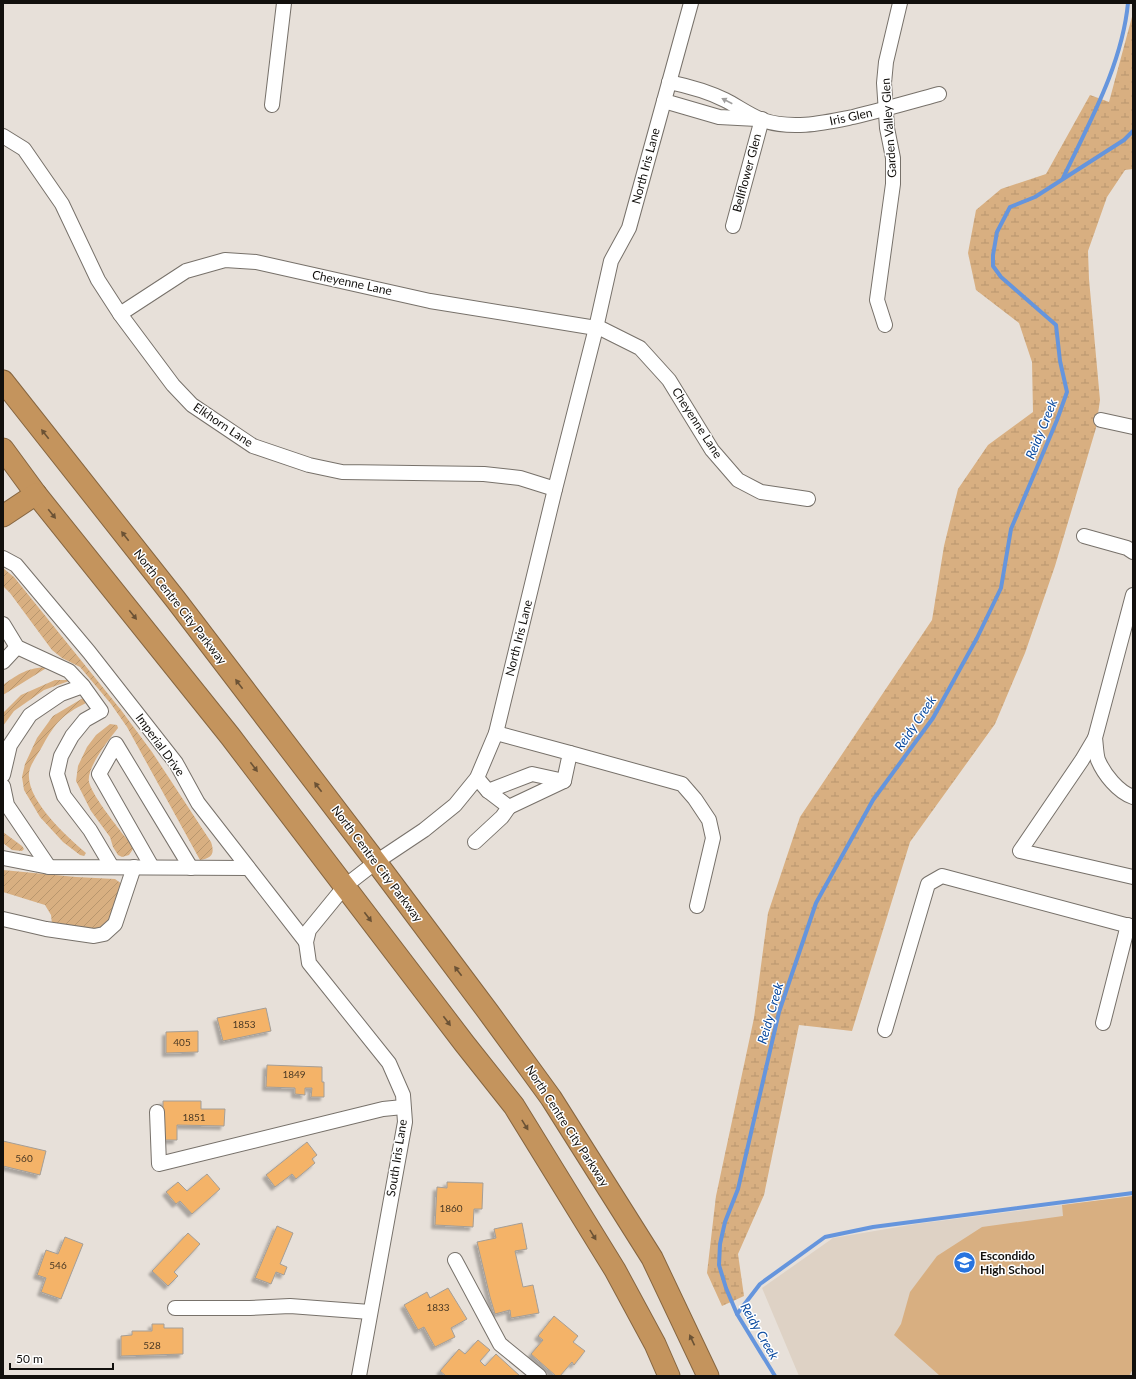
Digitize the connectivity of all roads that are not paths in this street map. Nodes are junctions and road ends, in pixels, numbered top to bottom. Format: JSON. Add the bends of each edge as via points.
{"nodes":[{"id":1,"x":284,"y":3,"type":"edge"},
{"id":2,"x":691,"y":3,"type":"edge"},
{"id":3,"x":900,"y":3,"type":"edge"},
{"id":4,"x":669,"y":82,"type":"junction"},
{"id":5,"x":939,"y":94,"type":"dead end"},
{"id":6,"x":664,"y":101,"type":"junction"},
{"id":7,"x":272,"y":105,"type":"dead end"},
{"id":8,"x":886,"y":109,"type":"junction"},
{"id":9,"x":762,"y":119,"type":"junction"},
{"id":10,"x":3,"y":136,"type":"edge"},
{"id":11,"x":733,"y":226,"type":"dead end"},
{"id":12,"x":120,"y":314,"type":"junction"},
{"id":13,"x":885,"y":325,"type":"dead end"},
{"id":14,"x":596,"y":327,"type":"junction"},
{"id":15,"x":3,"y":381,"type":"edge"},
{"id":16,"x":1101,"y":420,"type":"dead end"},
{"id":17,"x":1133,"y":427,"type":"edge"},
{"id":18,"x":3,"y":449,"type":"edge"},
{"id":19,"x":555,"y":489,"type":"junction"},
{"id":20,"x":36,"y":494,"type":"junction"},
{"id":21,"x":808,"y":499,"type":"dead end"},
{"id":22,"x":3,"y":516,"type":"edge"},
{"id":23,"x":1084,"y":536,"type":"dead end"},
{"id":24,"x":1133,"y":552,"type":"edge"},
{"id":25,"x":3,"y":558,"type":"edge"},
{"id":26,"x":1133,"y":595,"type":"edge"},
{"id":27,"x":3,"y":624,"type":"edge"},
{"id":28,"x":17,"y":647,"type":"junction"},
{"id":29,"x":3,"y":662,"type":"edge"},
{"id":30,"x":83,"y":686,"type":"junction"},
{"id":31,"x":496,"y":733,"type":"junction"},
{"id":32,"x":1095,"y":738,"type":"junction"},
{"id":33,"x":570,"y":753,"type":"junction"},
{"id":34,"x":3,"y":775,"type":"edge"},
{"id":35,"x":476,"y":778,"type":"junction"},
{"id":36,"x":564,"y":781,"type":"junction"},
{"id":37,"x":3,"y":786,"type":"edge"},
{"id":38,"x":488,"y":791,"type":"junction"},
{"id":39,"x":1133,"y":797,"type":"edge"},
{"id":40,"x":510,"y":807,"type":"junction"},
{"id":41,"x":475,"y":842,"type":"dead end"},
{"id":42,"x":3,"y":858,"type":"edge"},
{"id":43,"x":376,"y":862,"type":"junction"},
{"id":44,"x":49,"y":867,"type":"junction"},
{"id":45,"x":112,"y":867,"type":"junction"},
{"id":46,"x":134,"y":867,"type":"junction"},
{"id":47,"x":152,"y":868,"type":"junction"},
{"id":48,"x":191,"y":868,"type":"junction"},
{"id":49,"x":248,"y":868,"type":"junction"},
{"id":50,"x":1133,"y":877,"type":"edge"},
{"id":51,"x":345,"y":886,"type":"junction"},
{"id":52,"x":697,"y":906,"type":"dead end"},
{"id":53,"x":3,"y":919,"type":"edge"},
{"id":54,"x":1130,"y":926,"type":"edge"},
{"id":55,"x":306,"y":942,"type":"junction"},
{"id":56,"x":1103,"y":1023,"type":"dead end"},
{"id":57,"x":885,"y":1030,"type":"dead end"},
{"id":58,"x":403,"y":1107,"type":"junction"},
{"id":59,"x":157,"y":1112,"type":"dead end"},
{"id":60,"x":454,"y":1260,"type":"dead end"},
{"id":61,"x":175,"y":1308,"type":"dead end"},
{"id":62,"x":370,"y":1312,"type":"junction"},
{"id":63,"x":359,"y":1376,"type":"edge"},
{"id":64,"x":539,"y":1376,"type":"edge"},
{"id":65,"x":669,"y":1376,"type":"edge"},
{"id":66,"x":708,"y":1376,"type":"edge"}],
"edges":[{"from":1,"to":7,"type":"street"},
{"from":2,"to":4,"type":"street","name":"North Iris Lane"},
{"from":3,"to":8,"type":"street","name":"Garden Valley Glen","via":[[886,62]]},
{"from":4,"to":6,"type":"street","name":"North Iris Lane"},
{"from":9,"to":4,"type":"street","name":"Iris Glen","one_way":true,"via":[[723,99]]},
{"from":5,"to":8,"type":"street","name":"Iris Glen"},
{"from":6,"to":9,"type":"street","name":"Iris Glen","via":[[719,117]]},
{"from":6,"to":14,"type":"street","name":"North Iris Lane","via":[[629,228],[611,261]]},
{"from":8,"to":9,"type":"street","name":"Iris Glen","via":[[805,126],[776,124]]},
{"from":8,"to":13,"type":"street","name":"Garden Valley Glen","via":[[893,158],[893,184],[877,300]]},
{"from":9,"to":11,"type":"street","name":"Bellflower Glen"},
{"from":10,"to":12,"type":"street","name":"Elkhorn Lane","via":[[24,149],[62,204],[98,280]]},
{"from":12,"to":14,"type":"street","name":"Cheyenne Lane","via":[[186,271],[225,260],[256,262],[430,300]]},
{"from":12,"to":19,"type":"street","name":"Elkhorn Lane","via":[[173,385],[192,405],[253,446],[308,466],[342,472],[484,474],[520,478]]},
{"from":14,"to":19,"type":"street","name":"North Iris Lane"},
{"from":14,"to":21,"type":"street","name":"Cheyenne Lane","via":[[640,348],[669,380],[712,450],[738,480],[761,492]]},
{"from":43,"to":15,"type":"highway","name":"North Centre City Parkway","one_way":true,"via":[[176,600]]},
{"from":16,"to":17,"type":"street"},
{"from":18,"to":20,"type":"highway"},
{"from":19,"to":31,"type":"street","name":"North Iris Lane"},
{"from":20,"to":22,"type":"highway"},
{"from":20,"to":51,"type":"highway","one_way":true,"via":[[230,736]]},
{"from":23,"to":24,"type":"street"},
{"from":25,"to":49,"type":"street","name":"Imperial Drive","via":[[16,565],[89,652],[176,763],[198,803]]},
{"from":26,"to":32,"type":"street"},
{"from":27,"to":28,"type":"street"},
{"from":28,"to":29,"type":"street"},
{"from":28,"to":30,"type":"street","via":[[69,671]]},
{"from":30,"to":34,"type":"street","via":[[61,694],[30,715],[10,745]]},
{"from":30,"to":45,"type":"street","via":[[101,711],[85,720],[72,736],[61,756],[57,774],[64,796],[90,830]]},
{"from":31,"to":33,"type":"street"},
{"from":31,"to":35,"type":"street","name":"North Iris Lane"},
{"from":32,"to":39,"type":"street","via":[[1098,759],[1109,777],[1126,795]]},
{"from":32,"to":50,"type":"street","via":[[1020,851]]},
{"from":33,"to":36,"type":"street"},
{"from":33,"to":52,"type":"street","via":[[682,784],[695,799],[709,820],[713,838]]},
{"from":35,"to":38,"type":"street"},
{"from":35,"to":43,"type":"street","name":"North Iris Lane","via":[[448,811]]},
{"from":36,"to":38,"type":"street","via":[[532,774]]},
{"from":36,"to":40,"type":"street"},
{"from":37,"to":44,"type":"street","via":[[7,805]]},
{"from":38,"to":40,"type":"street"},
{"from":40,"to":41,"type":"street"},
{"from":42,"to":44,"type":"street"},
{"from":43,"to":51,"type":"street","name":"North Iris Lane"},
{"from":66,"to":43,"type":"highway","name":"North Centre City Parkway","one_way":true,"via":[[652,1258],[551,1098]]},
{"from":44,"to":45,"type":"street"},
{"from":45,"to":46,"type":"street"},
{"from":46,"to":47,"type":"street"},
{"from":46,"to":53,"type":"street","via":[[115,924],[104,934],[94,936],[46,929]]},
{"from":47,"to":48,"type":"street"},
{"from":47,"to":48,"type":"street","via":[[99,774],[116,744]]},
{"from":48,"to":49,"type":"street"},
{"from":49,"to":55,"type":"street","name":"Imperial Drive"},
{"from":51,"to":55,"type":"street","name":"South Iris Lane","via":[[308,930]]},
{"from":51,"to":65,"type":"highway","one_way":true,"via":[[514,1106],[614,1270],[655,1344]]},
{"from":54,"to":56,"type":"street"},
{"from":54,"to":57,"type":"street","via":[[942,876],[928,884]]},
{"from":55,"to":58,"type":"street","name":"South Iris Lane","via":[[308,963],[389,1063],[403,1096]]},
{"from":58,"to":59,"type":"street","via":[[383,1109],[159,1164]]},
{"from":58,"to":62,"type":"street","name":"South Iris Lane","via":[[405,1122]]},
{"from":60,"to":64,"type":"street","via":[[500,1344]]},
{"from":61,"to":62,"type":"street","via":[[290,1306]]},
{"from":62,"to":63,"type":"street","name":"South Iris Lane"}]}
